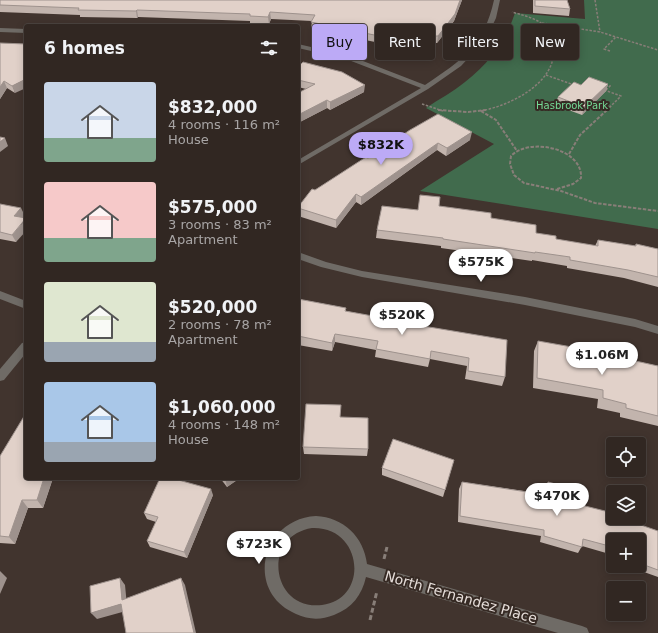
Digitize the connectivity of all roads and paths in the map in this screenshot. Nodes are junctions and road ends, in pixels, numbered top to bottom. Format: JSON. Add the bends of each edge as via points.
{"nodes":[{"id":1,"x":497,"y":0,"type":"edge"},
{"id":2,"x":595,"y":0,"type":"edge"},
{"id":3,"x":512,"y":12,"type":"dead end"},
{"id":4,"x":541,"y":23,"type":"junction"},
{"id":5,"x":0,"y":30,"type":"edge"},
{"id":6,"x":24,"y":31,"type":"edge"},
{"id":7,"x":600,"y":32,"type":"junction"},
{"id":8,"x":616,"y":37,"type":"junction"},
{"id":9,"x":300,"y":46,"type":"edge"},
{"id":10,"x":610,"y":50,"type":"dead end"},
{"id":11,"x":658,"y":50,"type":"edge"},
{"id":12,"x":546,"y":75,"type":"junction"},
{"id":13,"x":611,"y":85,"type":"dead end"},
{"id":14,"x":580,"y":87,"type":"edge"},
{"id":15,"x":426,"y":88,"type":"junction"},
{"id":16,"x":599,"y":88,"type":"edge"},
{"id":17,"x":606,"y":90,"type":"junction"},
{"id":18,"x":410,"y":98,"type":"junction"},
{"id":19,"x":481,"y":111,"type":"junction"},
{"id":20,"x":517,"y":151,"type":"junction"},
{"id":21,"x":568,"y":154,"type":"junction"},
{"id":22,"x":300,"y":162,"type":"edge"},
{"id":23,"x":557,"y":189,"type":"junction"},
{"id":24,"x":658,"y":211,"type":"edge"},
{"id":25,"x":300,"y":256,"type":"edge"},
{"id":26,"x":0,"y":295,"type":"edge"},
{"id":27,"x":24,"y":303,"type":"edge"},
{"id":28,"x":658,"y":330,"type":"edge"},
{"id":29,"x":24,"y":348,"type":"edge"},
{"id":30,"x":0,"y":377,"type":"edge"},
{"id":31,"x":362,"y":569,"type":"junction"},
{"id":32,"x":582,"y":633,"type":"edge"}],
"edges":[{"from":1,"to":15,"type":"street","via":[[493,18],[483,39],[459,65]]},
{"from":2,"to":7,"type":"path"},
{"from":3,"to":4,"type":"path","via":[[529,16]]},
{"from":4,"to":7,"type":"path"},
{"from":4,"to":12,"type":"path","via":[[551,33],[555,53]]},
{"from":5,"to":6,"type":"street"},
{"from":7,"to":8,"type":"path"},
{"from":8,"to":10,"type":"path","via":[[604,49]]},
{"from":8,"to":11,"type":"path"},
{"from":9,"to":15,"type":"street","via":[[348,57]]},
{"from":12,"to":14,"type":"path"},
{"from":12,"to":19,"type":"path","via":[[522,96]]},
{"from":13,"to":17,"type":"path"},
{"from":15,"to":18,"type":"street"},
{"from":16,"to":17,"type":"path"},
{"from":17,"to":21,"type":"path","via":[[621,96],[580,135]]},
{"from":18,"to":19,"type":"path","via":[[427,106],[445,110]]},
{"from":18,"to":22,"type":"street"},
{"from":19,"to":20,"type":"path","via":[[496,120]]},
{"from":20,"to":21,"type":"path","via":[[530,146],[542,146]]},
{"from":20,"to":23,"type":"path","via":[[509,164],[519,180],[539,188]]},
{"from":21,"to":23,"type":"path","via":[[581,166],[582,174],[572,186]]},
{"from":23,"to":24,"type":"path","via":[[586,201]]},
{"from":25,"to":28,"type":"street","via":[[324,265],[362,274],[525,302],[635,323]]},
{"from":26,"to":27,"type":"street"},
{"from":29,"to":30,"type":"street"},
{"from":31,"to":31,"type":"street","via":[[353,539],[326,522],[314,522],[290,530],[279,541],[273,555],[271,571],[274,582],[287,602],[308,612],[324,612],[348,599]]},
{"from":31,"to":32,"type":"street","name":"North Fernandez Place"}]}
